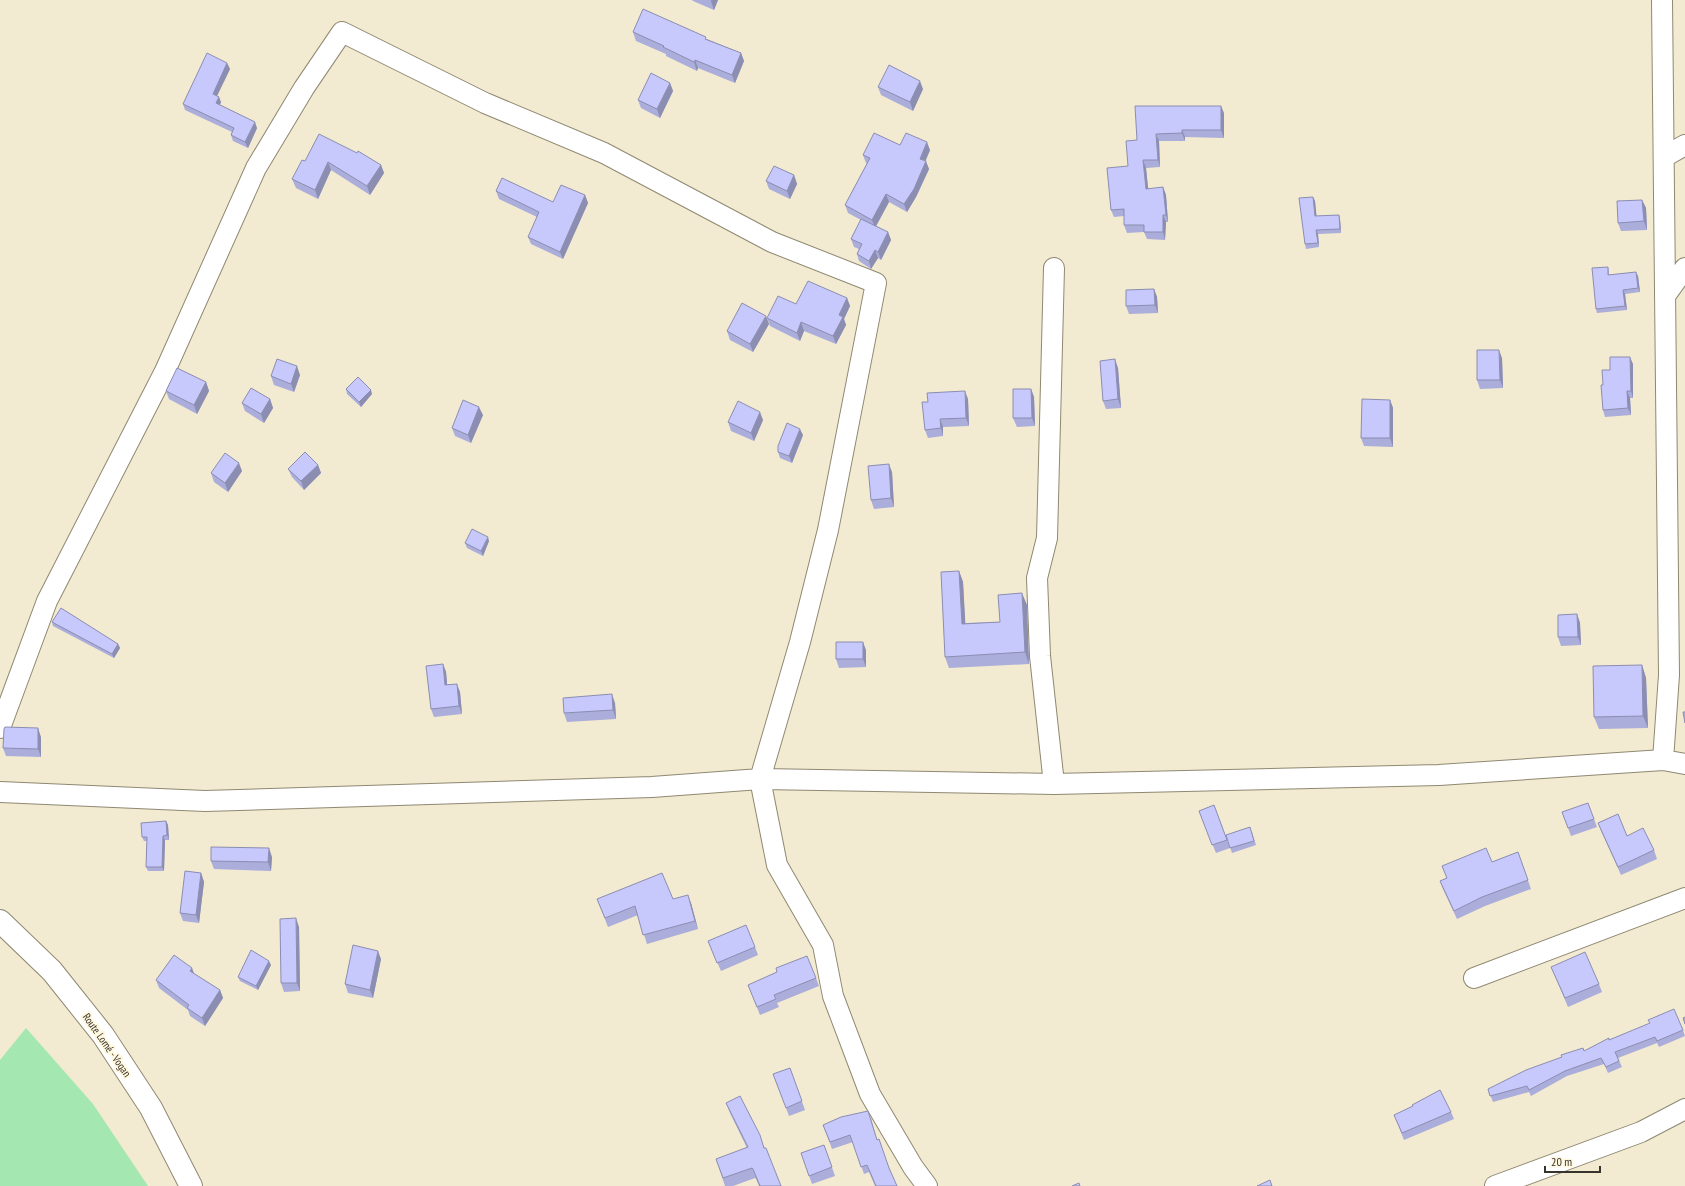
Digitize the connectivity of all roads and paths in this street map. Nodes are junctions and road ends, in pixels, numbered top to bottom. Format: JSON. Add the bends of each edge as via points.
{"nodes":[{"id":1,"x":1662,"y":0,"type":"edge"},
{"id":2,"x":1685,"y":145,"type":"edge"},
{"id":3,"x":1664,"y":157,"type":"junction"},
{"id":4,"x":1054,"y":268,"type":"dead end"},
{"id":5,"x":1685,"y":268,"type":"edge"},
{"id":6,"x":1665,"y":296,"type":"junction"},
{"id":7,"x":0,"y":728,"type":"edge"},
{"id":8,"x":1663,"y":760,"type":"junction"},
{"id":9,"x":1685,"y":764,"type":"edge"},
{"id":10,"x":760,"y":779,"type":"junction"},
{"id":11,"x":1054,"y":784,"type":"junction"},
{"id":12,"x":0,"y":792,"type":"edge"},
{"id":13,"x":1685,"y":898,"type":"edge"},
{"id":14,"x":0,"y":921,"type":"edge"},
{"id":15,"x":1474,"y":978,"type":"dead end"},
{"id":16,"x":1685,"y":1109,"type":"edge"},
{"id":17,"x":191,"y":1186,"type":"edge"},
{"id":18,"x":928,"y":1186,"type":"edge"},
{"id":19,"x":1495,"y":1186,"type":"edge"}],
"edges":[{"from":1,"to":3,"type":"street"},
{"from":2,"to":3,"type":"street"},
{"from":3,"to":6,"type":"street"},
{"from":4,"to":11,"type":"street","via":[[1047,538],[1037,578],[1040,656]]},
{"from":5,"to":6,"type":"street"},
{"from":6,"to":8,"type":"street","via":[[1669,675]]},
{"from":7,"to":10,"type":"street","via":[[47,601],[165,371],[256,168],[304,88],[342,32],[484,102],[604,153],[772,242],[876,283],[828,530],[800,642]]},
{"from":8,"to":9,"type":"street"},
{"from":8,"to":11,"type":"street","via":[[1439,775]]},
{"from":10,"to":11,"type":"street"},
{"from":10,"to":12,"type":"street","via":[[652,787],[205,802]]},
{"from":10,"to":18,"type":"street","via":[[777,865],[823,944],[833,996],[870,1094],[913,1167]]},
{"from":13,"to":15,"type":"street"},
{"from":14,"to":17,"type":"main road","name":"Route Lomé - Vogan","via":[[52,971],[103,1035],[151,1108]]},
{"from":16,"to":19,"type":"street","via":[[1641,1132]]}]}
